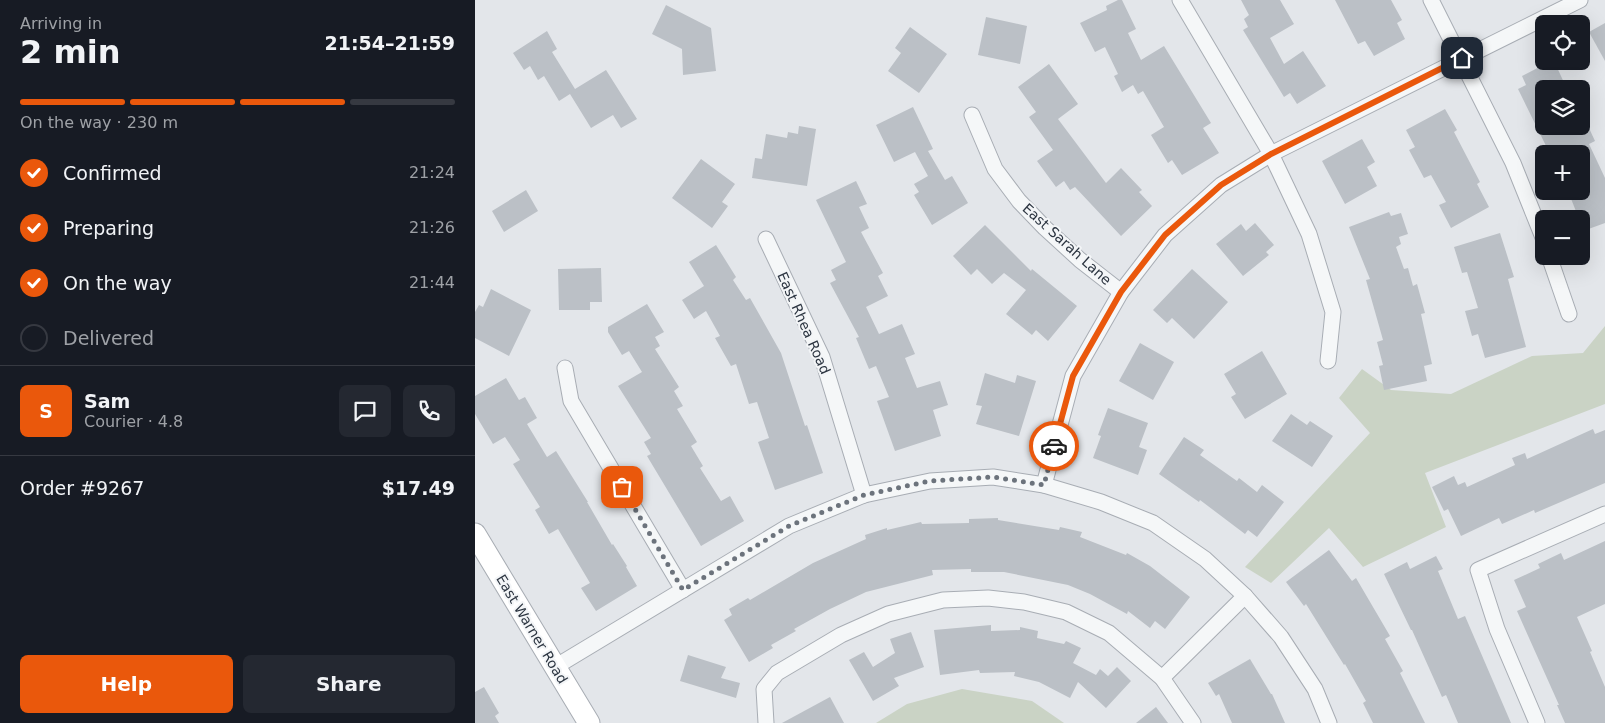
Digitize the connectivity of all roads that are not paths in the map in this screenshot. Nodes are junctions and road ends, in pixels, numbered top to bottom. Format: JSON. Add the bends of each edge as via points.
{"nodes":[{"id":1,"x":1180,"y":0,"type":"edge"},
{"id":2,"x":1431,"y":0,"type":"edge"},
{"id":3,"x":1580,"y":0,"type":"edge"},
{"id":4,"x":1462,"y":58,"type":"junction"},
{"id":5,"x":972,"y":115,"type":"dead end"},
{"id":6,"x":1271,"y":154,"type":"junction"},
{"id":7,"x":1535,"y":218,"type":"edge"},
{"id":8,"x":765,"y":239,"type":"dead end"},
{"id":9,"x":1552,"y":265,"type":"edge"},
{"id":10,"x":1121,"y":292,"type":"junction"},
{"id":11,"x":1569,"y":314,"type":"dead end"},
{"id":12,"x":1328,"y":362,"type":"dead end"},
{"id":13,"x":565,"y":368,"type":"dead end"},
{"id":14,"x":1044,"y":485,"type":"junction"},
{"id":15,"x":864,"y":495,"type":"junction"},
{"id":16,"x":1605,"y":514,"type":"edge"},
{"id":17,"x":475,"y":534,"type":"edge"},
{"id":18,"x":683,"y":590,"type":"junction"},
{"id":19,"x":1245,"y":596,"type":"junction"},
{"id":20,"x":555,"y":667,"type":"junction"},
{"id":21,"x":1162,"y":678,"type":"junction"},
{"id":22,"x":589,"y":723,"type":"edge"},
{"id":23,"x":766,"y":723,"type":"edge"},
{"id":24,"x":1193,"y":723,"type":"edge"},
{"id":25,"x":1329,"y":723,"type":"edge"},
{"id":26,"x":1537,"y":723,"type":"edge"}],
"edges":[{"from":1,"to":6,"type":"street"},
{"from":2,"to":4,"type":"street"},
{"from":3,"to":4,"type":"street"},
{"from":4,"to":6,"type":"street"},
{"from":4,"to":7,"type":"street","via":[[1513,163]]},
{"from":5,"to":10,"type":"street","name":"East Sarah Lane","via":[[995,168],[1019,201],[1080,260]]},
{"from":6,"to":10,"type":"street","via":[[1221,185],[1165,235]]},
{"from":6,"to":12,"type":"street","via":[[1309,234],[1333,312]]},
{"from":8,"to":15,"type":"street","name":"East Rhea Road","via":[[822,357]]},
{"from":9,"to":11,"type":"street"},
{"from":10,"to":14,"type":"street","via":[[1073,376]]},
{"from":13,"to":18,"type":"street","via":[[571,401]]},
{"from":14,"to":15,"type":"street","via":[[993,477],[930,481]]},
{"from":14,"to":19,"type":"street","via":[[1101,502],[1153,523],[1205,559]]},
{"from":15,"to":18,"type":"street","via":[[789,526]]},
{"from":16,"to":26,"type":"street","via":[[1479,570],[1497,629]]},
{"from":17,"to":20,"type":"main road","name":"East Warner Road"},
{"from":18,"to":20,"type":"street"},
{"from":19,"to":21,"type":"street"},
{"from":19,"to":25,"type":"street","via":[[1281,637],[1315,689]]},
{"from":20,"to":22,"type":"main road","name":"East Warner Road"},
{"from":21,"to":23,"type":"street","via":[[1109,633],[1066,612],[988,598],[943,600],[888,614],[841,635],[777,673],[764,689]]},
{"from":21,"to":24,"type":"street"}]}
